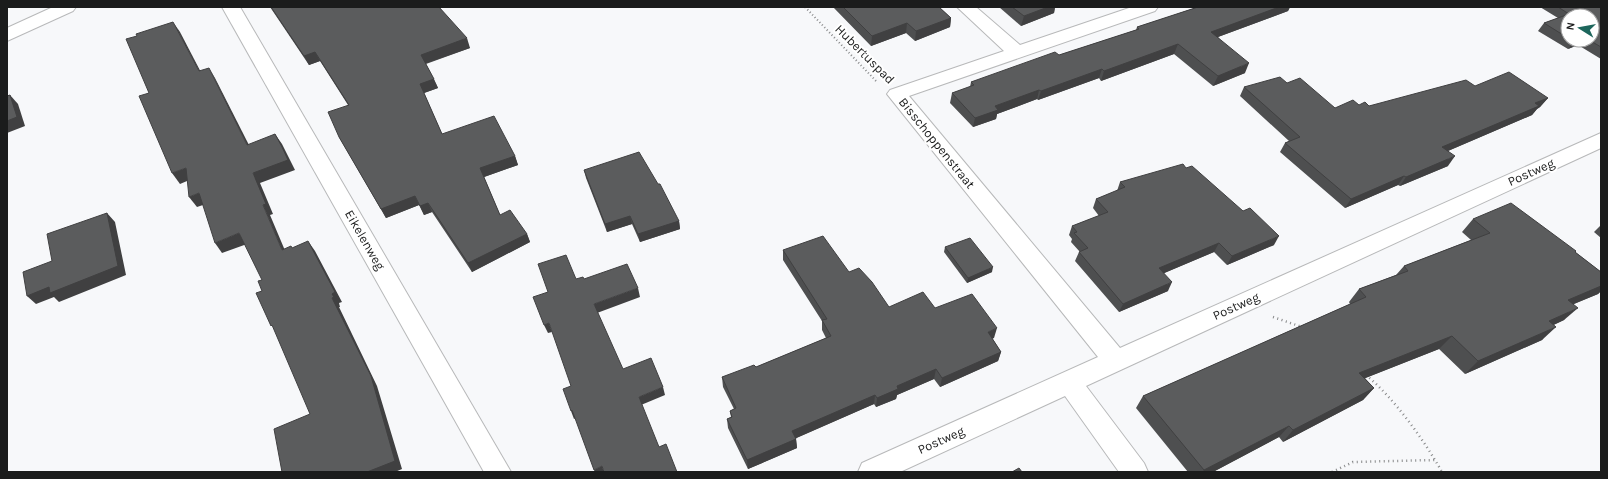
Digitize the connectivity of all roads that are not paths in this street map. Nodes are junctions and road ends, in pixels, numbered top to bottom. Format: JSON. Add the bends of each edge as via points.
{"nodes":[{"id":1,"x":66,"y":7,"type":"edge"},
{"id":2,"x":231,"y":7,"type":"edge"},
{"id":3,"x":966,"y":7,"type":"edge"},
{"id":4,"x":1149,"y":7,"type":"edge"},
{"id":5,"x":7,"y":35,"type":"edge"},
{"id":6,"x":1017,"y":52,"type":"junction"},
{"id":7,"x":1601,"y":140,"type":"edge"},
{"id":8,"x":1116,"y":361,"type":"junction"},
{"id":9,"x":1069,"y":382,"type":"junction"},
{"id":10,"x":498,"y":472,"type":"edge"},
{"id":11,"x":871,"y":472,"type":"edge"},
{"id":12,"x":1135,"y":472,"type":"edge"}],
"edges":[{"from":1,"to":5,"type":"street"},
{"from":2,"to":10,"type":"street","name":"Eikelenweg"},
{"from":3,"to":6,"type":"street"},
{"from":4,"to":6,"type":"street","name":"Bisschoppenstraat"},
{"from":6,"to":8,"type":"street","name":"Bisschoppenstraat","via":[[897,94]]},
{"from":7,"to":8,"type":"street","name":"Postweg"},
{"from":8,"to":9,"type":"street","name":"Postweg"},
{"from":9,"to":11,"type":"street","name":"Postweg"},
{"from":9,"to":12,"type":"street"}]}
